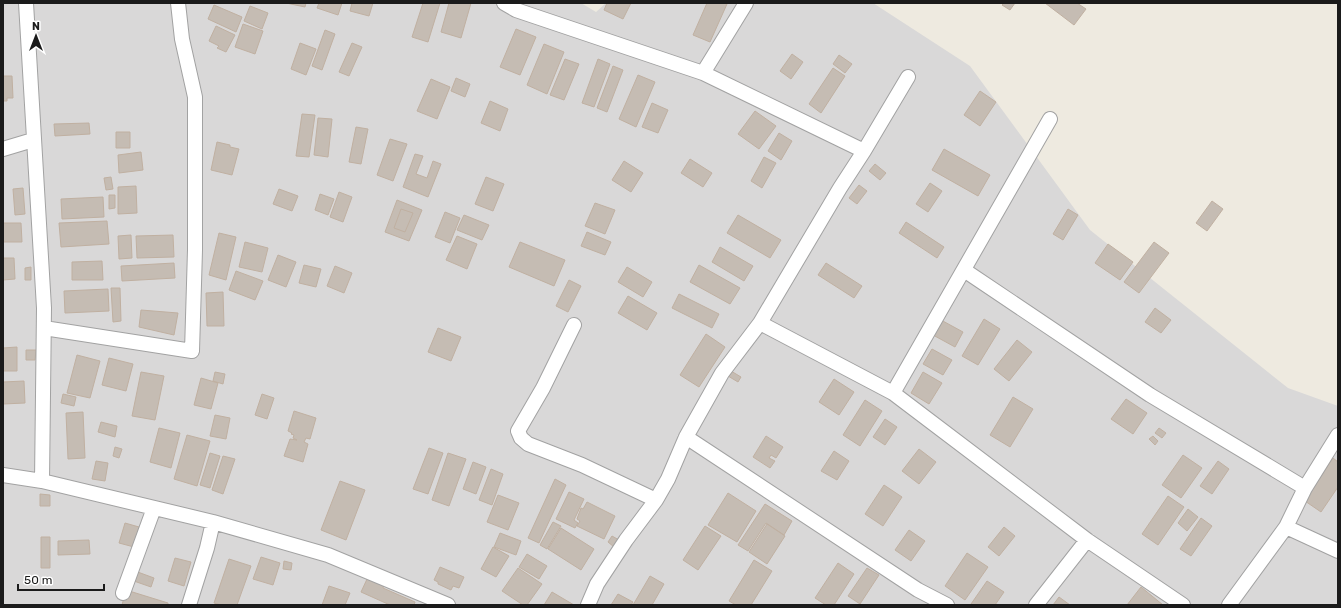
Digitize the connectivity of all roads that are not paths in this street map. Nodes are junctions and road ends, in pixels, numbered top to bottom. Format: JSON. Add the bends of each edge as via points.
{"nodes":[{"id":1,"x":26,"y":3,"type":"edge"},
{"id":2,"x":178,"y":3,"type":"edge"},
{"id":3,"x":504,"y":3,"type":"edge"},
{"id":4,"x":746,"y":3,"type":"edge"},
{"id":5,"x":703,"y":73,"type":"junction"},
{"id":6,"x":908,"y":77,"type":"dead end"},
{"id":7,"x":1050,"y":119,"type":"dead end"},
{"id":8,"x":33,"y":140,"type":"junction"},
{"id":9,"x":3,"y":149,"type":"edge"},
{"id":10,"x":864,"y":151,"type":"junction"},
{"id":11,"x":964,"y":270,"type":"junction"},
{"id":12,"x":760,"y":323,"type":"junction"},
{"id":13,"x":574,"y":325,"type":"dead end"},
{"id":14,"x":44,"y":328,"type":"junction"},
{"id":15,"x":892,"y":393,"type":"junction"},
{"id":16,"x":1338,"y":435,"type":"edge"},
{"id":17,"x":686,"y":437,"type":"junction"},
{"id":18,"x":3,"y":475,"type":"edge"},
{"id":19,"x":42,"y":481,"type":"junction"},
{"id":20,"x":1305,"y":488,"type":"junction"},
{"id":21,"x":656,"y":500,"type":"junction"},
{"id":22,"x":154,"y":508,"type":"junction"},
{"id":23,"x":213,"y":522,"type":"junction"},
{"id":24,"x":1286,"y":527,"type":"junction"},
{"id":25,"x":1087,"y":540,"type":"junction"},
{"id":26,"x":1338,"y":551,"type":"edge"},
{"id":27,"x":123,"y":593,"type":"dead end"},
{"id":28,"x":189,"y":605,"type":"edge"},
{"id":29,"x":448,"y":605,"type":"edge"},
{"id":30,"x":588,"y":605,"type":"edge"},
{"id":31,"x":947,"y":605,"type":"edge"},
{"id":32,"x":1036,"y":605,"type":"edge"},
{"id":33,"x":1183,"y":605,"type":"edge"},
{"id":34,"x":1229,"y":605,"type":"edge"}],
"edges":[{"from":1,"to":8,"type":"street"},
{"from":2,"to":14,"type":"street","via":[[182,39],[196,97],[196,250],[192,350]]},
{"from":3,"to":5,"type":"street","via":[[516,10]]},
{"from":4,"to":5,"type":"street"},
{"from":5,"to":10,"type":"street"},
{"from":6,"to":10,"type":"street"},
{"from":7,"to":11,"type":"street"},
{"from":8,"to":9,"type":"street"},
{"from":8,"to":14,"type":"street"},
{"from":10,"to":12,"type":"street"},
{"from":11,"to":15,"type":"street"},
{"from":11,"to":20,"type":"street","via":[[1150,395]]},
{"from":12,"to":15,"type":"street"},
{"from":12,"to":17,"type":"street","via":[[722,373]]},
{"from":13,"to":21,"type":"street","via":[[543,388],[518,431],[521,438],[528,444],[582,465]]},
{"from":14,"to":19,"type":"street"},
{"from":15,"to":25,"type":"street"},
{"from":16,"to":20,"type":"street"},
{"from":17,"to":21,"type":"street"},
{"from":17,"to":31,"type":"street","via":[[918,590]]},
{"from":18,"to":19,"type":"street"},
{"from":19,"to":22,"type":"street"},
{"from":20,"to":24,"type":"street"},
{"from":21,"to":30,"type":"street","via":[[601,578]]},
{"from":22,"to":23,"type":"street"},
{"from":22,"to":27,"type":"street"},
{"from":23,"to":28,"type":"street"},
{"from":23,"to":29,"type":"street","via":[[328,555]]},
{"from":24,"to":26,"type":"street"},
{"from":24,"to":34,"type":"street"},
{"from":25,"to":32,"type":"street"},
{"from":25,"to":33,"type":"street"}]}
